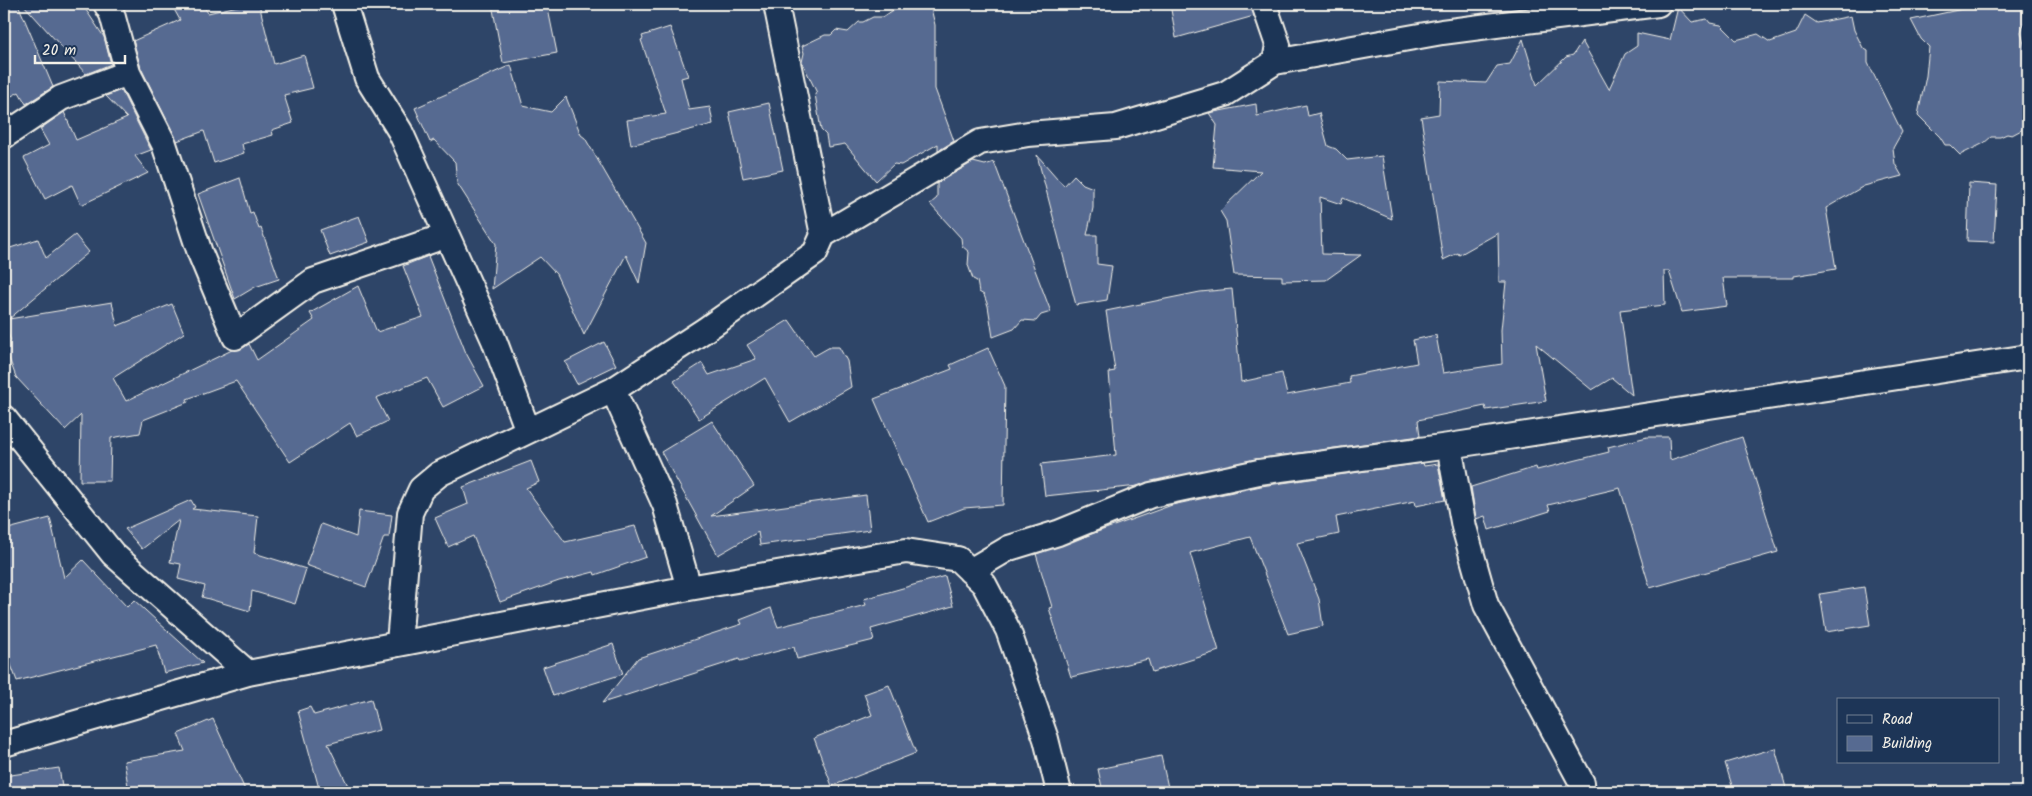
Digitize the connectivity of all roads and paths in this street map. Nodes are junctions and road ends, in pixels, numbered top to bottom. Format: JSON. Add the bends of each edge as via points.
{"nodes":[{"id":1,"x":106,"y":4,"type":"edge"},
{"id":2,"x":344,"y":4,"type":"edge"},
{"id":3,"x":776,"y":4,"type":"edge"},
{"id":4,"x":1264,"y":4,"type":"edge"},
{"id":5,"x":1658,"y":4,"type":"edge"},
{"id":6,"x":1275,"y":62,"type":"junction"},
{"id":7,"x":128,"y":73,"type":"junction"},
{"id":8,"x":4,"y":136,"type":"edge"},
{"id":9,"x":823,"y":235,"type":"junction"},
{"id":10,"x":445,"y":236,"type":"junction"},
{"id":11,"x":2028,"y":357,"type":"edge"},
{"id":12,"x":613,"y":390,"type":"junction"},
{"id":13,"x":4,"y":418,"type":"edge"},
{"id":14,"x":528,"y":432,"type":"junction"},
{"id":15,"x":1449,"y":446,"type":"junction"},
{"id":16,"x":970,"y":570,"type":"junction"},
{"id":17,"x":690,"y":588,"type":"junction"},
{"id":18,"x":399,"y":643,"type":"junction"},
{"id":19,"x":248,"y":673,"type":"junction"},
{"id":20,"x":4,"y":744,"type":"edge"},
{"id":21,"x":1060,"y":792,"type":"edge"},
{"id":22,"x":1583,"y":792,"type":"edge"}],
"edges":[{"from":1,"to":7,"type":"street","via":[[112,14]]},
{"from":2,"to":10,"type":"street","via":[[367,78],[400,131]]},
{"from":3,"to":9,"type":"street"},
{"from":4,"to":6,"type":"street","via":[[1278,45]]},
{"from":5,"to":6,"type":"street","via":[[1442,32]]},
{"from":6,"to":9,"type":"street","via":[[1225,94],[1116,127],[1028,134],[980,142]]},
{"from":7,"to":8,"type":"street","via":[[61,98]]},
{"from":7,"to":10,"type":"street","via":[[164,144],[200,253],[235,337],[313,281]]},
{"from":9,"to":12,"type":"street","via":[[815,253]]},
{"from":10,"to":14,"type":"street","via":[[494,340]]},
{"from":11,"to":15,"type":"street"},
{"from":12,"to":14,"type":"street"},
{"from":12,"to":17,"type":"street","via":[[665,505]]},
{"from":13,"to":19,"type":"street","via":[[113,554]]},
{"from":14,"to":18,"type":"street","via":[[439,474],[421,489],[410,513]]},
{"from":15,"to":16,"type":"street","via":[[1259,472],[1152,495],[1058,533],[1009,548]]},
{"from":15,"to":22,"type":"street","via":[[1464,527],[1486,605],[1582,783]]},
{"from":16,"to":17,"type":"street","via":[[958,559],[906,551]]},
{"from":16,"to":21,"type":"street","via":[[984,584],[1008,630],[1046,739]]},
{"from":17,"to":18,"type":"street"},
{"from":18,"to":19,"type":"street"},
{"from":19,"to":20,"type":"street"}]}
